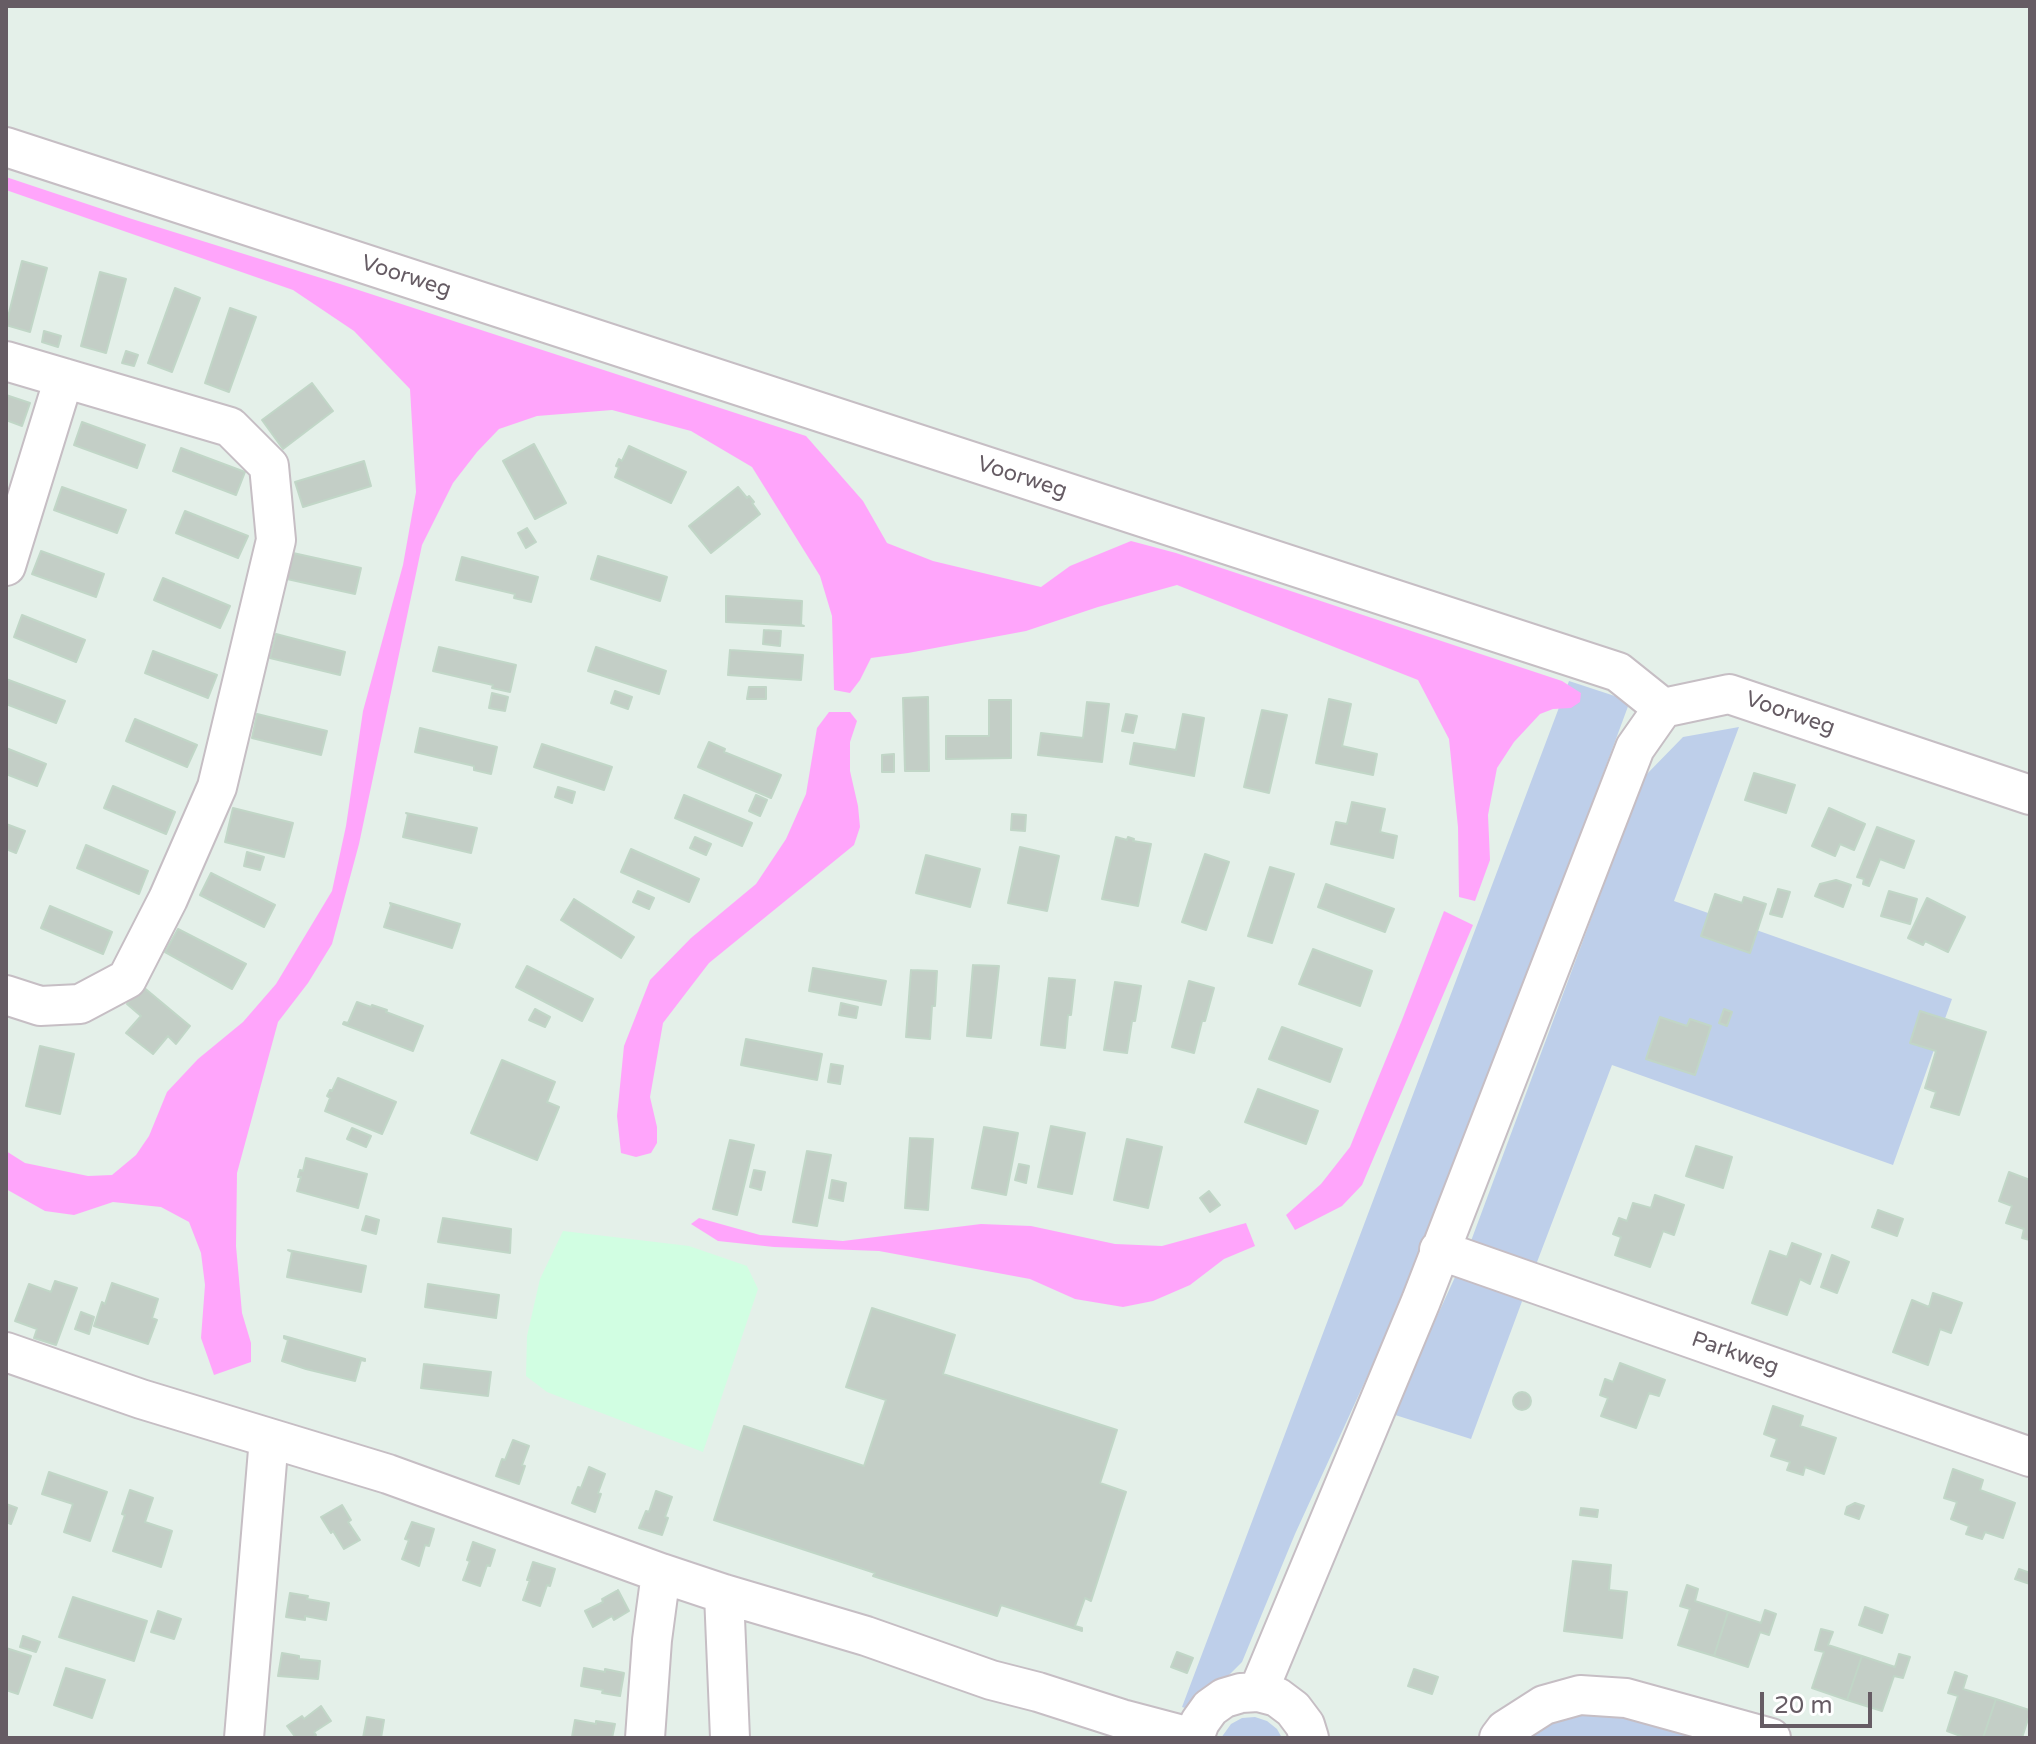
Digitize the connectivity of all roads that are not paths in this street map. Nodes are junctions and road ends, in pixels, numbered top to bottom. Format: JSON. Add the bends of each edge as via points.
{"nodes":[{"id":1,"x":6,"y":147,"type":"edge"},
{"id":2,"x":6,"y":361,"type":"edge"},
{"id":3,"x":64,"y":378,"type":"junction"},
{"id":4,"x":6,"y":566,"type":"edge"},
{"id":5,"x":1663,"y":708,"type":"junction"},
{"id":6,"x":2030,"y":795,"type":"edge"},
{"id":7,"x":6,"y":995,"type":"edge"},
{"id":8,"x":1439,"y":1250,"type":"junction"},
{"id":9,"x":6,"y":1352,"type":"edge"},
{"id":10,"x":269,"y":1438,"type":"junction"},
{"id":11,"x":2030,"y":1457,"type":"edge"},
{"id":12,"x":661,"y":1573,"type":"junction"},
{"id":13,"x":724,"y":1594,"type":"junction"},
{"id":14,"x":1258,"y":1692,"type":"junction"},
{"id":15,"x":244,"y":1738,"type":"edge"},
{"id":16,"x":645,"y":1738,"type":"edge"},
{"id":17,"x":730,"y":1738,"type":"edge"},
{"id":18,"x":1194,"y":1738,"type":"edge"},
{"id":19,"x":1309,"y":1738,"type":"edge"},
{"id":20,"x":1499,"y":1738,"type":"edge"},
{"id":21,"x":1771,"y":1738,"type":"edge"}],
"edges":[{"from":1,"to":5,"type":"street","name":"Voorweg","via":[[1618,672]]},
{"from":2,"to":3,"type":"street"},
{"from":3,"to":4,"type":"street"},
{"from":3,"to":7,"type":"street","via":[[230,427],[269,466],[276,540],[217,787],[127,979],[80,1004],[40,1006]]},
{"from":5,"to":6,"type":"street","name":"Voorweg","via":[[1729,694]]},
{"from":5,"to":8,"type":"street","via":[[1635,748]]},
{"from":8,"to":11,"type":"street","name":"Parkweg"},
{"from":8,"to":14,"type":"street"},
{"from":9,"to":10,"type":"street"},
{"from":10,"to":12,"type":"street","via":[[388,1474]]},
{"from":10,"to":15,"type":"street"},
{"from":12,"to":13,"type":"street"},
{"from":12,"to":16,"type":"street"},
{"from":13,"to":17,"type":"street"},
{"from":13,"to":18,"type":"street","via":[[991,1680]]},
{"from":14,"to":18,"type":"street","via":[[1224,1698],[1210,1708]]},
{"from":14,"to":19,"type":"street","via":[[1293,1709]]},
{"from":20,"to":21,"type":"street","via":[[1544,1705],[1580,1695],[1626,1698]]}]}
